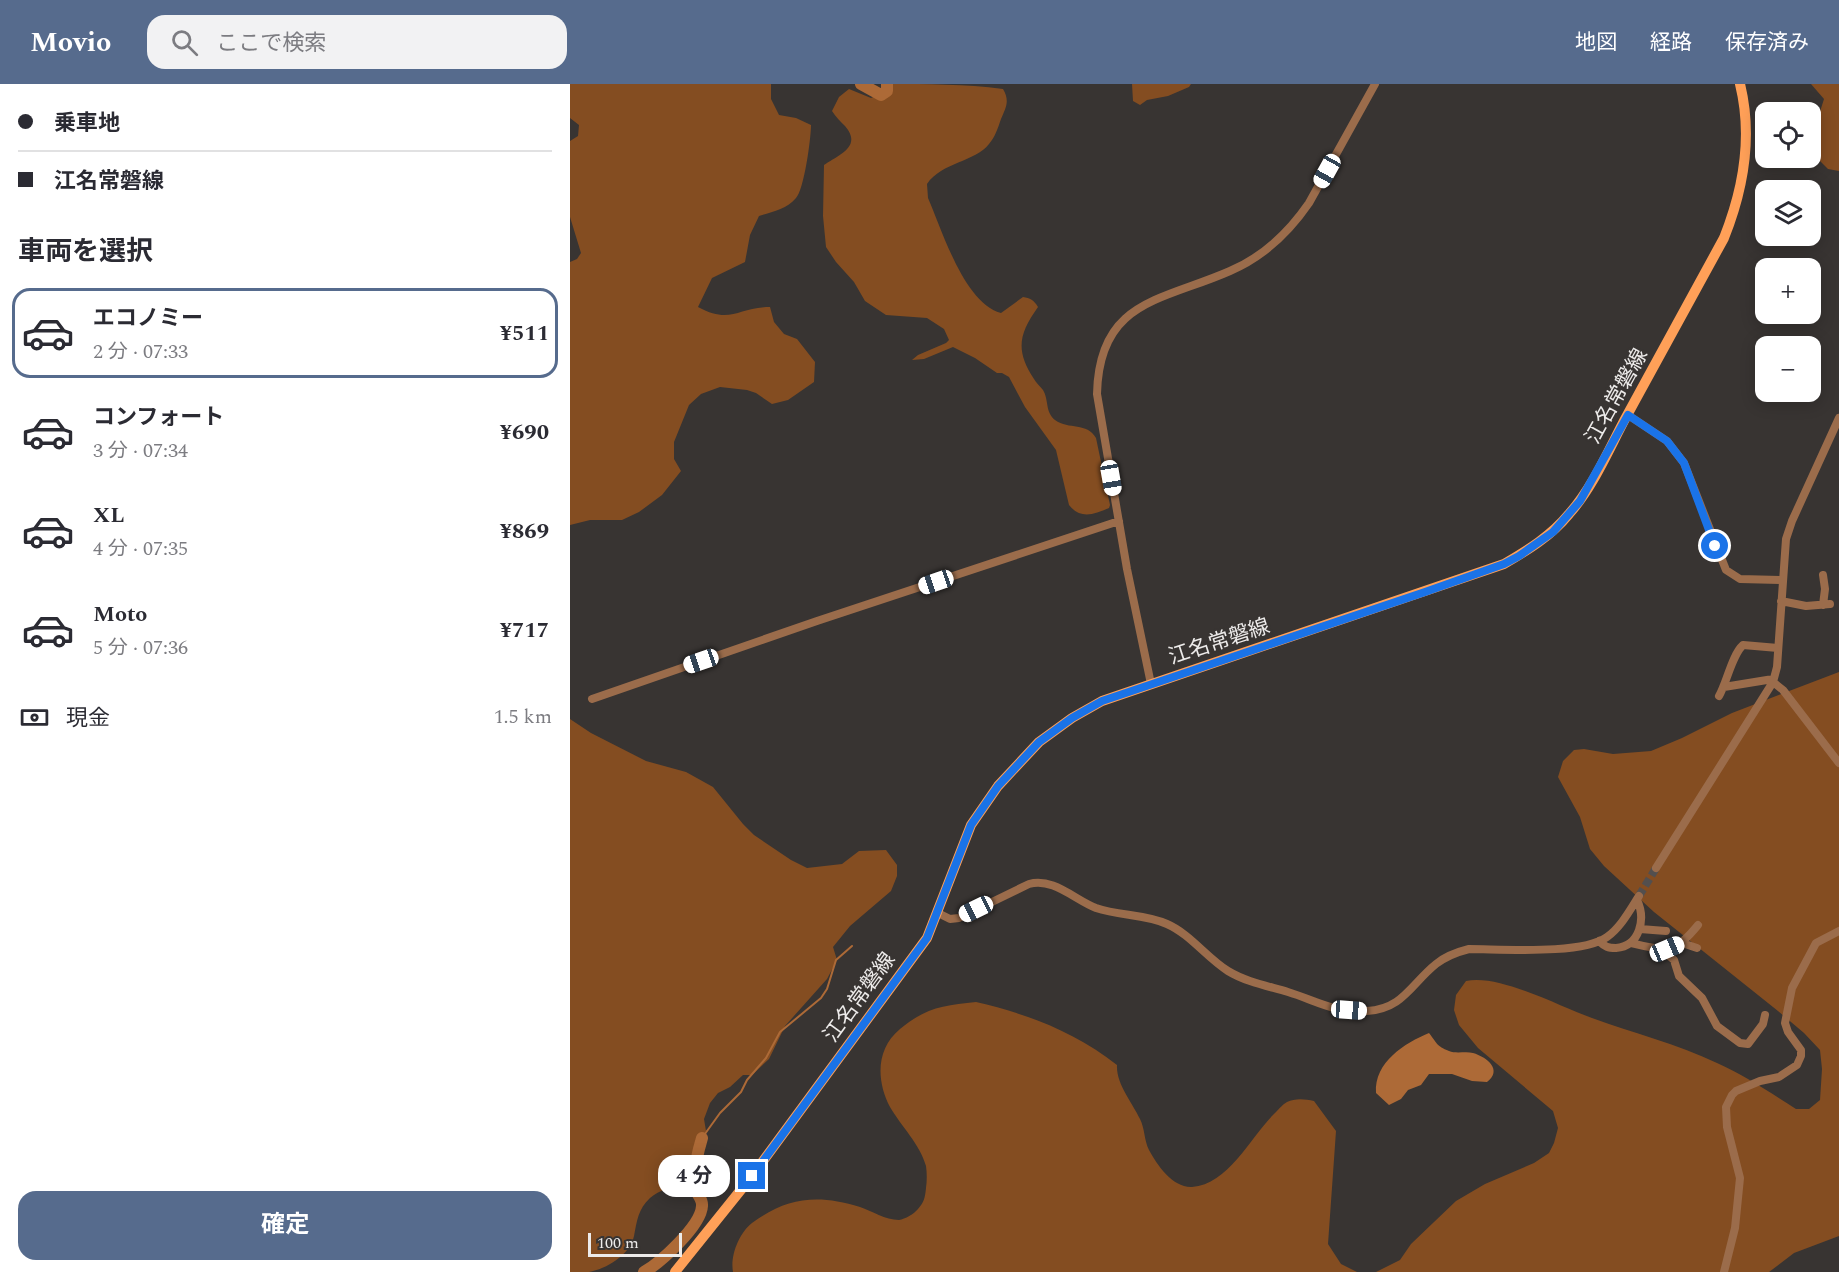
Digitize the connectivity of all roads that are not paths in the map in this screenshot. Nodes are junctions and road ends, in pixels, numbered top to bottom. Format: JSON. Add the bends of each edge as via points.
{"nodes":[{"id":1,"x":1375,"y":84,"type":"edge"},
{"id":2,"x":1740,"y":84,"type":"edge"},
{"id":3,"x":1628,"y":415,"type":"junction"},
{"id":4,"x":1839,"y":418,"type":"edge"},
{"id":5,"x":1119,"y":521,"type":"junction"},
{"id":6,"x":1823,"y":575,"type":"dead end"},
{"id":7,"x":1783,"y":580,"type":"junction"},
{"id":8,"x":1782,"y":601,"type":"junction"},
{"id":9,"x":1778,"y":648,"type":"junction"},
{"id":10,"x":1773,"y":680,"type":"junction"},
{"id":11,"x":1151,"y":684,"type":"junction"},
{"id":12,"x":1724,"y":687,"type":"junction"},
{"id":13,"x":1719,"y":696,"type":"dead end"},
{"id":14,"x":591,"y":699,"type":"dead end"},
{"id":15,"x":1839,"y":763,"type":"edge"},
{"id":16,"x":1656,"y":868,"type":"tunnel mouth"},
{"id":17,"x":938,"y":913,"type":"junction"},
{"id":18,"x":1698,"y":925,"type":"dead end"},
{"id":19,"x":1640,"y":929,"type":"junction"},
{"id":20,"x":1666,"y":931,"type":"dead end"},
{"id":21,"x":1839,"y":931,"type":"edge"},
{"id":22,"x":1599,"y":941,"type":"junction"},
{"id":23,"x":1631,"y":943,"type":"junction"},
{"id":24,"x":1682,"y":943,"type":"junction"},
{"id":25,"x":1697,"y":948,"type":"dead end"},
{"id":26,"x":1662,"y":950,"type":"junction"},
{"id":27,"x":1765,"y":1015,"type":"dead end"},
{"id":28,"x":675,"y":1272,"type":"edge"},
{"id":29,"x":1724,"y":1272,"type":"edge"}],
"edges":[{"from":1,"to":5,"type":"street","via":[[1309,203],[1280,239],[1231,271],[1142,306],[1124,318],[1108,340],[1099,364],[1097,394]]},
{"from":2,"to":3,"type":"main road","name":"江名常磐線","via":[[1748,138],[1734,215]]},
{"from":3,"to":7,"type":"street","via":[[1667,441],[1684,463],[1726,570],[1740,579]]},
{"from":3,"to":11,"type":"main road","name":"江名常磐線","via":[[1580,501],[1553,532],[1519,556],[1425,592]]},
{"from":4,"to":7,"type":"street","via":[[1792,521],[1784,553]]},
{"from":5,"to":11,"type":"street"},
{"from":5,"to":14,"type":"street"},
{"from":6,"to":8,"type":"street","via":[[1827,604],[1806,606]]},
{"from":7,"to":8,"type":"street"},
{"from":8,"to":9,"type":"street"},
{"from":9,"to":10,"type":"street"},
{"from":9,"to":12,"type":"street","via":[[1743,645]]},
{"from":10,"to":12,"type":"street"},
{"from":10,"to":15,"type":"street"},
{"from":10,"to":16,"type":"street"},
{"from":11,"to":17,"type":"main road","name":"江名常磐線","via":[[1102,701],[1072,718],[1039,742],[1015,767],[971,825]]},
{"from":12,"to":13,"type":"street"},
{"from":17,"to":22,"type":"street","via":[[950,919],[959,918],[1029,884],[1041,883],[1095,908],[1166,923],[1240,977],[1333,1009],[1365,1011],[1396,1002],[1435,965],[1459,951],[1559,948]]},
{"from":17,"to":28,"type":"main road","name":"江名常磐線","via":[[927,938],[752,1176]]},
{"from":18,"to":24,"type":"street"},
{"from":19,"to":20,"type":"street"},
{"from":19,"to":22,"type":"street","via":[[1638,898],[1616,929]]},
{"from":19,"to":23,"type":"street"},
{"from":21,"to":29,"type":"street","via":[[1815,943],[1792,988],[1785,1023],[1801,1050],[1797,1065],[1779,1077],[1736,1091],[1726,1107],[1726,1127],[1740,1178],[1735,1228]]},
{"from":22,"to":23,"type":"street","via":[[1608,948]]},
{"from":23,"to":26,"type":"street"},
{"from":24,"to":25,"type":"street"},
{"from":24,"to":26,"type":"street"},
{"from":26,"to":27,"type":"street","via":[[1674,960],[1679,976],[1702,998],[1717,1026],[1740,1042],[1751,1046]]}]}
